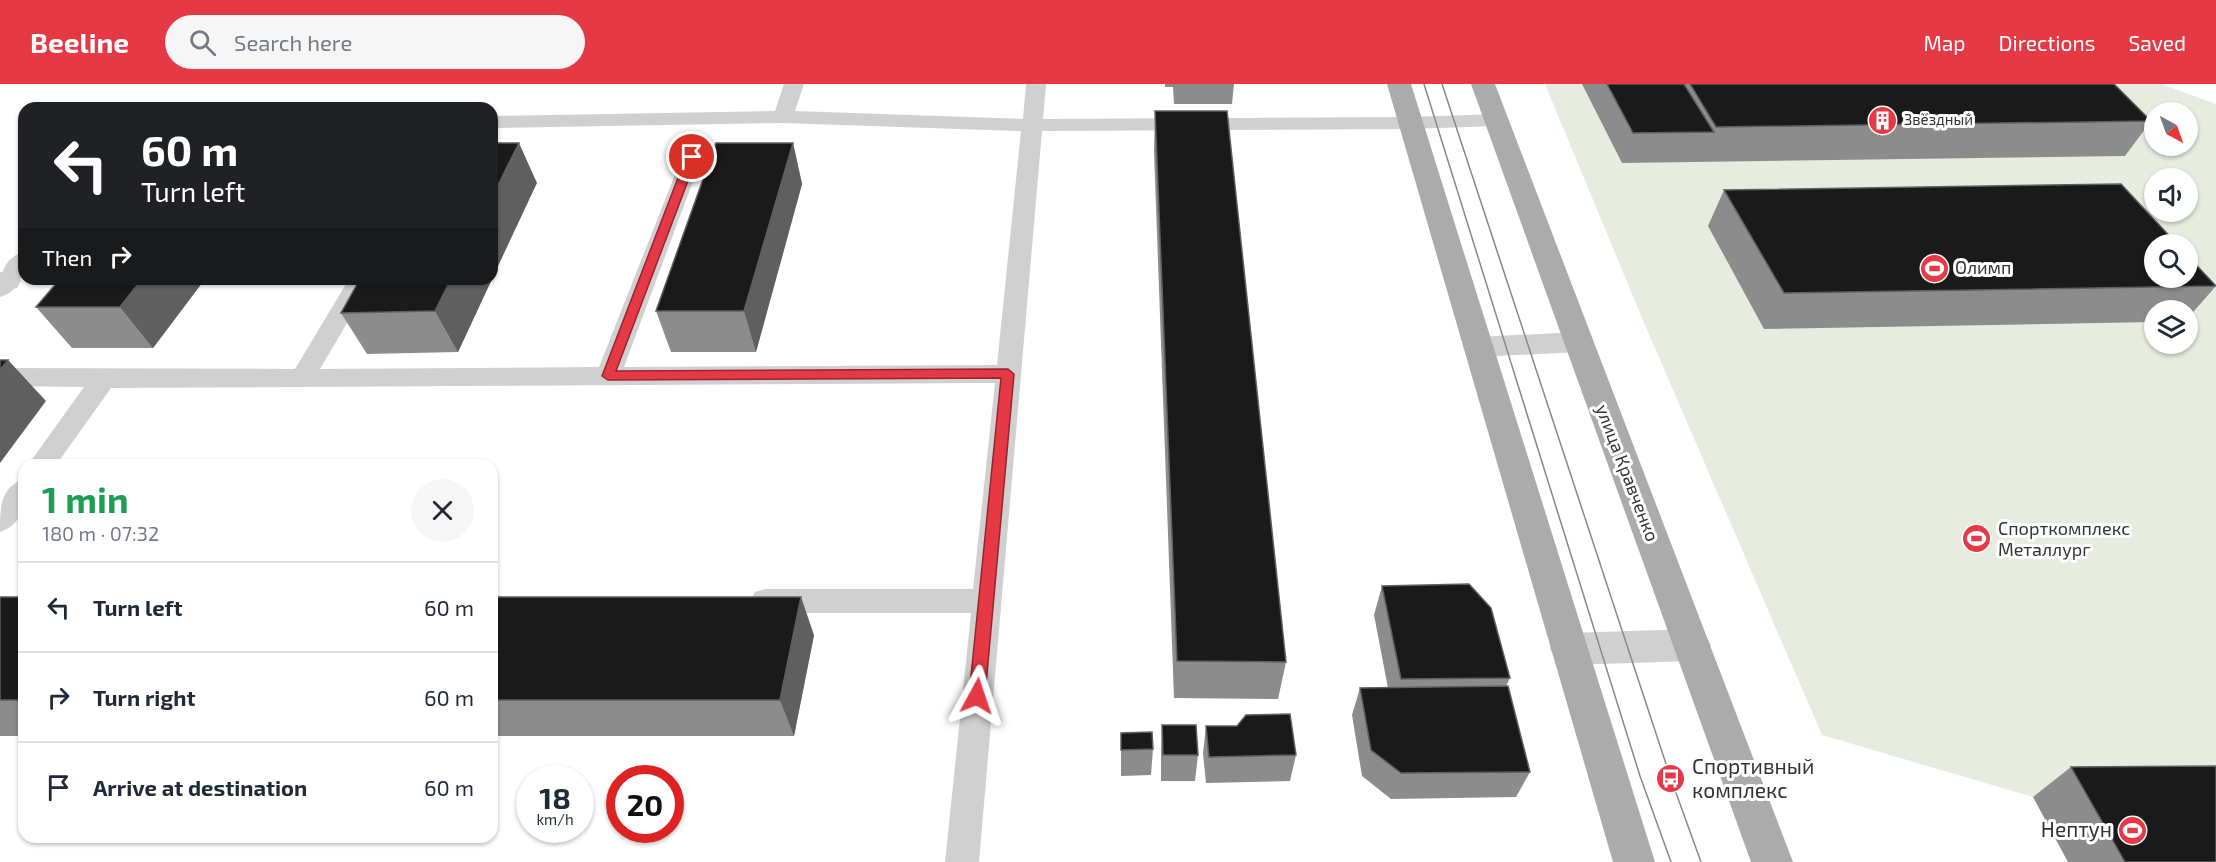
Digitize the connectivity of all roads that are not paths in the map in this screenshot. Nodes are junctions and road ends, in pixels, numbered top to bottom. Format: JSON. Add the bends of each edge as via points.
{"nodes":[{"id":1,"x":794,"y":84,"type":"edge"},
{"id":2,"x":1036,"y":84,"type":"edge"},
{"id":3,"x":1399,"y":84,"type":"edge"},
{"id":4,"x":1483,"y":84,"type":"edge"},
{"id":5,"x":783,"y":117,"type":"junction"},
{"id":6,"x":1497,"y":120,"type":"junction"},
{"id":7,"x":498,"y":122,"type":"edge"},
{"id":8,"x":1410,"y":123,"type":"junction"},
{"id":9,"x":1034,"y":125,"type":"junction"},
{"id":10,"x":692,"y":157,"type":"dead end"},
{"id":11,"x":357,"y":285,"type":"edge"},
{"id":12,"x":1578,"y":342,"type":"junction"},
{"id":13,"x":1478,"y":347,"type":"junction"},
{"id":14,"x":1008,"y":374,"type":"junction"},
{"id":15,"x":608,"y":376,"type":"junction"},
{"id":16,"x":0,"y":377,"type":"edge"},
{"id":17,"x":303,"y":377,"type":"junction"},
{"id":18,"x":104,"y":379,"type":"junction"},
{"id":19,"x":45,"y":459,"type":"edge"},
{"id":20,"x":18,"y":497,"type":"edge"},
{"id":21,"x":0,"y":521,"type":"edge"},
{"id":22,"x":739,"y":601,"type":"edge"},
{"id":23,"x":986,"y":602,"type":"junction"},
{"id":24,"x":1692,"y":645,"type":"junction"},
{"id":25,"x":1569,"y":649,"type":"junction"},
{"id":26,"x":962,"y":862,"type":"edge"},
{"id":27,"x":1634,"y":862,"type":"edge"},
{"id":28,"x":1772,"y":862,"type":"edge"}],
"edges":[{"from":1,"to":5,"type":"lane"},
{"from":2,"to":9,"type":"lane"},
{"from":3,"to":8,"type":"main road"},
{"from":4,"to":6,"type":"main road","name":"улица Кравченко"},
{"from":5,"to":7,"type":"lane"},
{"from":5,"to":9,"type":"lane"},
{"from":6,"to":8,"type":"lane"},
{"from":6,"to":12,"type":"main road","name":"улица Кравченко"},
{"from":8,"to":9,"type":"lane"},
{"from":8,"to":13,"type":"main road"},
{"from":9,"to":14,"type":"lane"},
{"from":10,"to":15,"type":"lane"},
{"from":11,"to":17,"type":"lane"},
{"from":12,"to":13,"type":"street"},
{"from":12,"to":24,"type":"main road","name":"улица Кравченко"},
{"from":13,"to":25,"type":"main road"},
{"from":14,"to":15,"type":"lane"},
{"from":14,"to":23,"type":"lane"},
{"from":15,"to":17,"type":"lane"},
{"from":16,"to":18,"type":"lane"},
{"from":17,"to":18,"type":"lane"},
{"from":18,"to":19,"type":"lane"},
{"from":20,"to":21,"type":"lane"},
{"from":22,"to":23,"type":"lane"},
{"from":23,"to":26,"type":"lane"},
{"from":24,"to":25,"type":"street"},
{"from":24,"to":28,"type":"main road","name":"улица Кравченко"},
{"from":25,"to":27,"type":"main road"}]}
